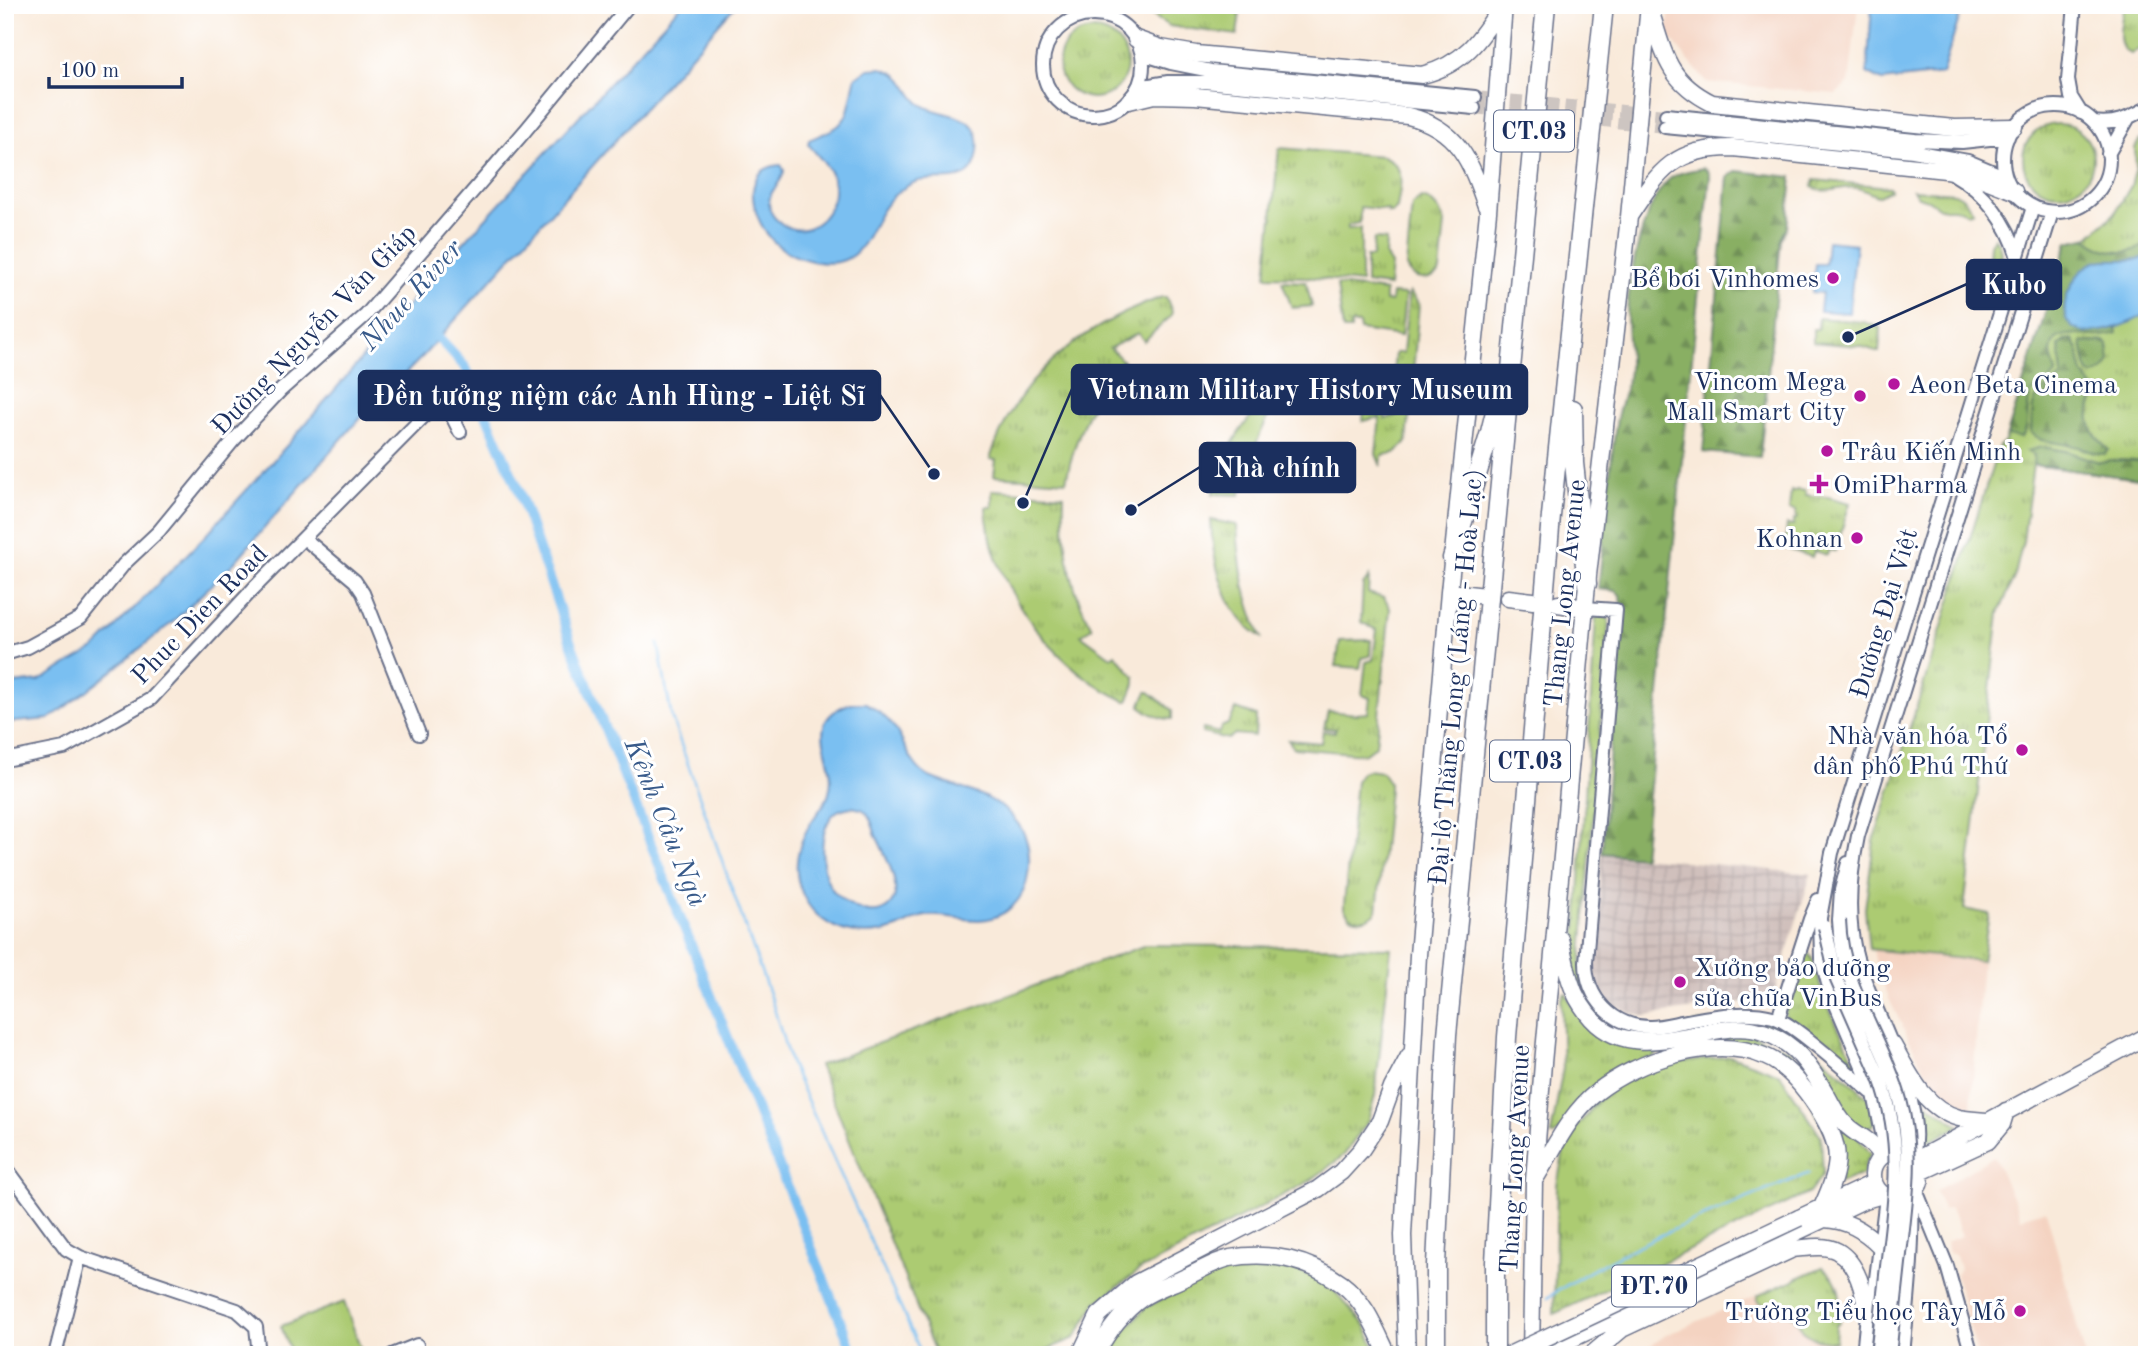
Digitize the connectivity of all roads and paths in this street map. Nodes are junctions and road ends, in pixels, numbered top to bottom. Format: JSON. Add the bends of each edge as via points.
{"nodes":[{"id":1,"x":629,"y":5,"type":"edge"},
{"id":2,"x":1503,"y":5,"type":"edge"},
{"id":3,"x":1544,"y":5,"type":"edge"},
{"id":4,"x":1606,"y":5,"type":"edge"},
{"id":5,"x":2075,"y":5,"type":"edge"},
{"id":6,"x":1649,"y":6,"type":"edge"},
{"id":7,"x":1136,"y":39,"type":"junction"},
{"id":8,"x":1142,"y":54,"type":"junction"},
{"id":9,"x":2067,"y":80,"type":"junction"},
{"id":10,"x":1134,"y":94,"type":"junction"},
{"id":11,"x":2048,"y":107,"type":"junction"},
{"id":12,"x":2147,"y":108,"type":"edge"},
{"id":13,"x":2081,"y":113,"type":"junction"},
{"id":14,"x":2128,"y":119,"type":"junction"},
{"id":15,"x":2094,"y":122,"type":"junction"},
{"id":16,"x":2011,"y":132,"type":"junction"},
{"id":17,"x":2108,"y":154,"type":"junction"},
{"id":18,"x":1587,"y":168,"type":"junction"},
{"id":19,"x":1946,"y":170,"type":"junction"},
{"id":20,"x":2010,"y":184,"type":"junction"},
{"id":21,"x":2033,"y":207,"type":"junction"},
{"id":22,"x":1488,"y":212,"type":"junction"},
{"id":23,"x":2052,"y":212,"type":"junction"},
{"id":24,"x":1629,"y":217,"type":"junction"},
{"id":25,"x":1524,"y":223,"type":"junction"},
{"id":26,"x":2017,"y":257,"type":"junction"},
{"id":27,"x":1976,"y":390,"type":"junction"},
{"id":28,"x":1994,"y":396,"type":"junction"},
{"id":29,"x":460,"y":432,"type":"dead end"},
{"id":30,"x":305,"y":539,"type":"junction"},
{"id":31,"x":1452,"y":558,"type":"junction"},
{"id":32,"x":1587,"y":584,"type":"junction"},
{"id":33,"x":1448,"y":592,"type":"junction"},
{"id":34,"x":1486,"y":596,"type":"dead end"},
{"id":35,"x":1508,"y":598,"type":"dead end"},
{"id":36,"x":1533,"y":601,"type":"dead end"},
{"id":37,"x":1558,"y":604,"type":"dead end"},
{"id":38,"x":1585,"y":608,"type":"junction"},
{"id":39,"x":5,"y":654,"type":"edge"},
{"id":40,"x":419,"y":734,"type":"dead end"},
{"id":41,"x":5,"y":761,"type":"edge"},
{"id":42,"x":1858,"y":836,"type":"junction"},
{"id":43,"x":1825,"y":886,"type":"junction"},
{"id":44,"x":1824,"y":904,"type":"junction"},
{"id":45,"x":1556,"y":926,"type":"junction"},
{"id":46,"x":1778,"y":1019,"type":"junction"},
{"id":47,"x":2147,"y":1037,"type":"edge"},
{"id":48,"x":1893,"y":1045,"type":"junction"},
{"id":49,"x":1412,"y":1051,"type":"junction"},
{"id":50,"x":1874,"y":1094,"type":"junction"},
{"id":51,"x":2006,"y":1111,"type":"junction"},
{"id":52,"x":1987,"y":1121,"type":"junction"},
{"id":53,"x":1884,"y":1155,"type":"junction"},
{"id":54,"x":1916,"y":1163,"type":"junction"},
{"id":55,"x":5,"y":1166,"type":"edge"},
{"id":56,"x":1534,"y":1181,"type":"junction"},
{"id":57,"x":1880,"y":1192,"type":"junction"},
{"id":58,"x":1914,"y":1192,"type":"junction"},
{"id":59,"x":1823,"y":1213,"type":"junction"},
{"id":60,"x":1802,"y":1224,"type":"junction"},
{"id":61,"x":1880,"y":1247,"type":"junction"},
{"id":62,"x":80,"y":1257,"type":"junction"},
{"id":63,"x":1867,"y":1314,"type":"junction"},
{"id":64,"x":418,"y":1345,"type":"dead end"},
{"id":65,"x":55,"y":1355,"type":"edge"},
{"id":66,"x":259,"y":1355,"type":"edge"},
{"id":67,"x":392,"y":1355,"type":"edge"},
{"id":68,"x":1080,"y":1355,"type":"edge"},
{"id":69,"x":1095,"y":1355,"type":"edge"},
{"id":70,"x":1388,"y":1355,"type":"edge"},
{"id":71,"x":1407,"y":1355,"type":"edge"},
{"id":72,"x":1436,"y":1355,"type":"edge"},
{"id":73,"x":1494,"y":1355,"type":"edge"},
{"id":74,"x":1509,"y":1355,"type":"edge"},
{"id":75,"x":1531,"y":1355,"type":"edge"},
{"id":76,"x":1538,"y":1355,"type":"edge"},
{"id":77,"x":1591,"y":1355,"type":"edge"},
{"id":78,"x":1863,"y":1355,"type":"edge"},
{"id":79,"x":1877,"y":1355,"type":"edge"},
{"id":80,"x":1889,"y":1355,"type":"edge"},
{"id":81,"x":1903,"y":1355,"type":"edge"},
{"id":82,"x":1972,"y":1355,"type":"edge"}],
"edges":[{"from":1,"to":39,"type":"street","name":"Đường Nguyễn Văn Giáp","via":[[366,316],[281,390],[81,618],[28,647]]},
{"from":2,"to":7,"type":"main road","via":[[1459,59],[1422,75],[1196,54]]},
{"from":2,"to":22,"type":"main road"},
{"from":3,"to":25,"type":"highway","name":"Đại lộ Thăng Long (Láng - Hoà Lạc)","number":"CT.03"},
{"from":4,"to":18,"type":"highway","number":"CT.03"},
{"from":5,"to":9,"type":"street"},
{"from":6,"to":16,"type":"main road","via":[[1674,72],[1684,86],[1713,103]]},
{"from":6,"to":24,"type":"main road","name":"Thang Long Avenue"},
{"from":7,"to":8,"type":"street"},
{"from":7,"to":10,"type":"street","via":[[1110,18],[1094,14],[1077,17],[1051,36],[1042,68],[1054,99],[1083,115],[1115,111]]},
{"from":8,"to":10,"type":"street","via":[[1143,71]]},
{"from":8,"to":10,"type":"street","via":[[1214,72],[1475,103],[1205,82],[1168,82]]},
{"from":9,"to":11,"type":"street"},
{"from":9,"to":13,"type":"street"},
{"from":10,"to":22,"type":"main road","via":[[1420,119],[1442,130],[1461,149]]},
{"from":11,"to":13,"type":"street","via":[[2063,106]]},
{"from":11,"to":16,"type":"street","via":[[2027,115]]},
{"from":12,"to":14,"type":"street"},
{"from":13,"to":15,"type":"street"},
{"from":14,"to":15,"type":"street"},
{"from":14,"to":17,"type":"street"},
{"from":15,"to":17,"type":"street"},
{"from":16,"to":20,"type":"street","via":[[2004,150]]},
{"from":16,"to":20,"type":"street","via":[[1962,142],[1666,121],[1968,161]]},
{"from":17,"to":23,"type":"street","via":[[2105,179],[2097,193],[2069,211]]},
{"from":18,"to":32,"type":"highway","via":[[1589,226],[1572,420]]},
{"from":18,"to":73,"type":"highway","number":"CT.03","via":[[1551,516],[1507,1037]]},
{"from":19,"to":20,"type":"main road"},
{"from":19,"to":24,"type":"main road","via":[[1710,148],[1670,163]]},
{"from":19,"to":26,"type":"street","via":[[1972,184],[1993,208],[2012,237]]},
{"from":20,"to":21,"type":"street"},
{"from":21,"to":23,"type":"street"},
{"from":21,"to":26,"type":"street","name":"Đường Đại Việt"},
{"from":22,"to":31,"type":"main road"},
{"from":23,"to":28,"type":"street","name":"Đường Đại Việt"},
{"from":24,"to":32,"type":"main road","name":"Thang Long Avenue"},
{"from":25,"to":31,"type":"highway","via":[[1510,292],[1504,374]]},
{"from":25,"to":72,"type":"highway","name":"Đại lộ Thăng Long (Láng - Hoà Lạc)","number":"CT.03","via":[[1447,1035]]},
{"from":26,"to":27,"type":"street","name":"Đường Đại Việt"},
{"from":27,"to":28,"type":"street"},
{"from":27,"to":43,"type":"street","name":"Đường Đại Việt"},
{"from":28,"to":42,"type":"street","name":"Đường Đại Việt"},
{"from":29,"to":30,"type":"street","name":"Phuc Dien Road","via":[[446,406],[437,403]]},
{"from":30,"to":40,"type":"street","via":[[363,593]]},
{"from":30,"to":41,"type":"street","name":"Phuc Dien Road","via":[[151,699],[64,748]]},
{"from":31,"to":33,"type":"main road"},
{"from":32,"to":38,"type":"main road","name":"Thang Long Avenue"},
{"from":33,"to":34,"type":"main road"},
{"from":33,"to":49,"type":"main road"},
{"from":35,"to":36,"type":"main road"},
{"from":37,"to":38,"type":"main road"},
{"from":38,"to":45,"type":"main road","name":"Thang Long Avenue"},
{"from":38,"to":46,"type":"street","via":[[1616,610],[1587,962],[1595,998],[1619,1020],[1645,1027],[1732,1015]]},
{"from":42,"to":48,"type":"street","name":"Đường Đại Việt","via":[[1852,880],[1853,939]]},
{"from":42,"to":80,"type":"street","bridge":true,"via":[[1841,890],[1840,938],[1850,980],[1889,1065],[1906,1135],[1908,1185]]},
{"from":43,"to":44,"type":"street","name":"Đường Đại Việt"},
{"from":43,"to":46,"type":"street"},
{"from":44,"to":50,"type":"street","name":"Đường Đại Việt","via":[[1819,918],[1824,974]]},
{"from":44,"to":79,"type":"street","bridge":true,"via":[[1837,980],[1880,1078],[1895,1133],[1895,1190]]},
{"from":45,"to":53,"type":"main road","via":[[1572,985],[1585,1010],[1601,1027],[1627,1040],[1644,1042],[1732,1028],[1778,1038],[1805,1059],[1846,1125]]},
{"from":45,"to":56,"type":"main road","name":"Thang Long Avenue"},
{"from":46,"to":50,"type":"street"},
{"from":47,"to":51,"type":"main road"},
{"from":48,"to":52,"type":"main road","via":[[1934,1105],[1960,1118]]},
{"from":48,"to":54,"type":"street","name":"Đường Đại Việt","via":[[1912,1109]]},
{"from":49,"to":68,"type":"main road","via":[[1380,1121],[1340,1172],[1318,1189],[1136,1283],[1099,1315]]},
{"from":49,"to":71,"type":"main road","via":[[1403,1235]]},
{"from":50,"to":53,"type":"street","name":"Đường Đại Việt"},
{"from":51,"to":52,"type":"main road"},
{"from":51,"to":54,"type":"main road","via":[[1988,1141]]},
{"from":52,"to":54,"type":"main road"},
{"from":53,"to":54,"type":"main road","via":[[1903,1152]]},
{"from":53,"to":57,"type":"main road","via":[[1873,1168]]},
{"from":54,"to":58,"type":"main road","via":[[1921,1178]]},
{"from":55,"to":62,"type":"street","via":[[66,1249]]},
{"from":56,"to":59,"type":"main road","via":[[1571,1120],[1609,1083],[1658,1060],[1729,1048],[1779,1064],[1802,1086],[1823,1117],[1838,1153]]},
{"from":56,"to":75,"type":"main road","name":"Thang Long Avenue"},
{"from":57,"to":58,"type":"main road","via":[[1899,1200]]},
{"from":57,"to":59,"type":"main road","number":"ĐT.70"},
{"from":57,"to":61,"type":"street"},
{"from":58,"to":81,"type":"street"},
{"from":58,"to":82,"type":"street","via":[[1947,1266]]},
{"from":59,"to":60,"type":"main road","number":"ĐT.70"},
{"from":59,"to":61,"type":"main road","via":[[1865,1232]]},
{"from":60,"to":74,"type":"main road","number":"ĐT.70","bridge":true},
{"from":60,"to":76,"type":"main road","number":"ĐT.70"},
{"from":61,"to":63,"type":"street"},
{"from":62,"to":65,"type":"street"},
{"from":62,"to":66,"type":"street","via":[[237,1310],[256,1327]]},
{"from":63,"to":77,"type":"main road","via":[[1857,1275],[1837,1251],[1793,1249],[1622,1329]]},
{"from":63,"to":78,"type":"street"},
{"from":64,"to":67,"type":"street"},
{"from":69,"to":70,"type":"main road","via":[[1107,1333],[1143,1297],[1228,1258],[1262,1256],[1293,1259],[1344,1285],[1365,1308]]}]}
